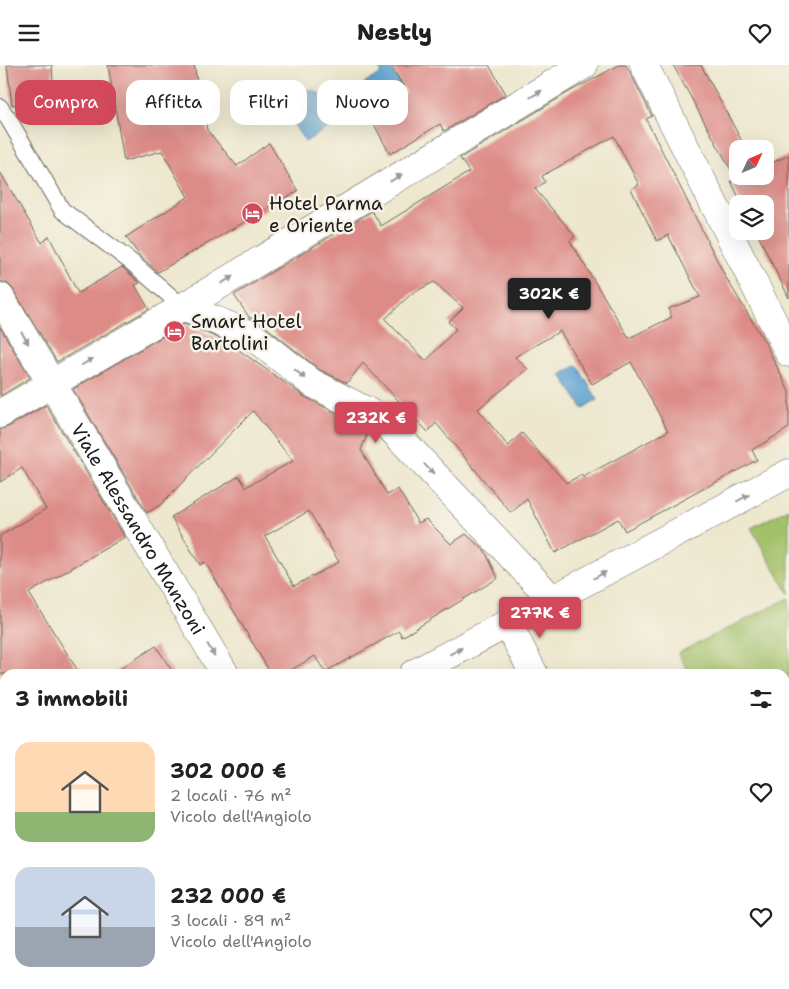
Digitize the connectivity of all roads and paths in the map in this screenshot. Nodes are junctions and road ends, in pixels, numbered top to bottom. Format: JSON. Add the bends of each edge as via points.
{"nodes":[{"id":1,"x":584,"y":65,"type":"edge"},
{"id":2,"x":644,"y":65,"type":"edge"},
{"id":3,"x":0,"y":107,"type":"edge"},
{"id":4,"x":0,"y":297,"type":"edge"},
{"id":5,"x":183,"y":307,"type":"junction"},
{"id":6,"x":789,"y":353,"type":"edge"},
{"id":7,"x":52,"y":383,"type":"junction"},
{"id":8,"x":0,"y":414,"type":"edge"},
{"id":9,"x":789,"y":473,"type":"edge"},
{"id":10,"x":554,"y":599,"type":"junction"},
{"id":11,"x":508,"y":624,"type":"junction"},
{"id":12,"x":222,"y":669,"type":"edge"},
{"id":13,"x":422,"y":669,"type":"edge"},
{"id":14,"x":531,"y":669,"type":"edge"}],
"edges":[{"from":5,"to":1,"type":"street","one_way":true},
{"from":2,"to":6,"type":"street"},
{"from":3,"to":5,"type":"lane","via":[[62,210],[130,261]]},
{"from":4,"to":7,"type":"street","name":"Viale Alessandro Manzoni","one_way":true},
{"from":7,"to":5,"type":"street","one_way":true},
{"from":5,"to":10,"type":"street","one_way":true,"via":[[251,335],[312,383],[382,419]]},
{"from":7,"to":8,"type":"street"},
{"from":7,"to":12,"type":"street","name":"Viale Alessandro Manzoni","one_way":true},
{"from":10,"to":9,"type":"street","one_way":true},
{"from":10,"to":11,"type":"street"},
{"from":13,"to":11,"type":"street","one_way":true},
{"from":11,"to":14,"type":"street"}]}
